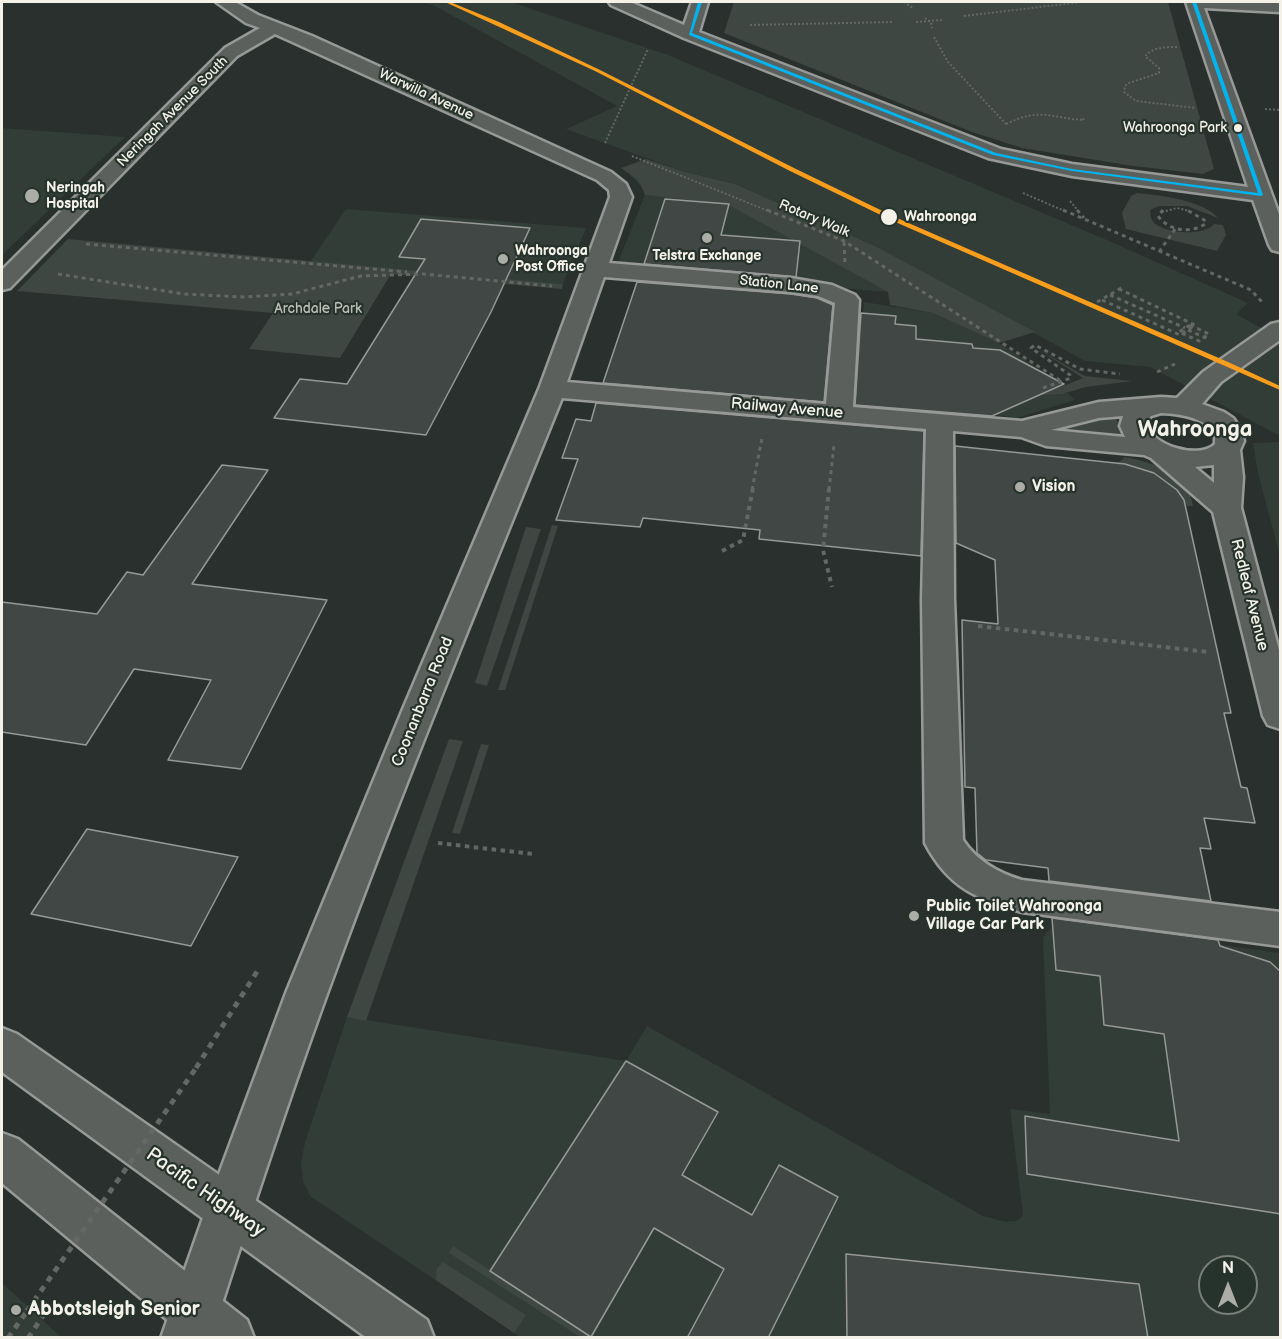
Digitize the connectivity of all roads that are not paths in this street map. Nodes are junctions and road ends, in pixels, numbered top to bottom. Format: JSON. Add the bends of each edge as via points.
{"nodes":[{"id":1,"x":224,"y":2,"type":"edge"},
{"id":2,"x":617,"y":2,"type":"edge"},
{"id":3,"x":700,"y":2,"type":"edge"},
{"id":4,"x":1194,"y":2,"type":"edge"},
{"id":5,"x":1281,"y":7,"type":"edge"},
{"id":6,"x":275,"y":27,"type":"junction"},
{"id":7,"x":690,"y":34,"type":"junction"},
{"id":8,"x":1261,"y":195,"type":"junction"},
{"id":9,"x":621,"y":197,"type":"joint"},
{"id":10,"x":1281,"y":245,"type":"edge"},
{"id":11,"x":596,"y":269,"type":"junction"},
{"id":12,"x":9,"y":276,"type":"edge"},
{"id":13,"x":1281,"y":329,"type":"edge"},
{"id":14,"x":552,"y":388,"type":"junction"},
{"id":15,"x":1151,"y":406,"type":"junction"},
{"id":16,"x":1185,"y":406,"type":"junction"},
{"id":17,"x":839,"y":414,"type":"junction"},
{"id":18,"x":940,"y":422,"type":"junction"},
{"id":19,"x":1022,"y":429,"type":"junction"},
{"id":20,"x":1226,"y":448,"type":"junction"},
{"id":21,"x":1157,"y":450,"type":"junction"},
{"id":22,"x":1227,"y":508,"type":"junction"},
{"id":23,"x":1281,"y":716,"type":"edge"},
{"id":24,"x":1281,"y":929,"type":"edge"},
{"id":25,"x":2,"y":1048,"type":"edge"},
{"id":26,"x":2,"y":1155,"type":"edge"},
{"id":27,"x":229,"y":1209,"type":"junction"},
{"id":28,"x":203,"y":1329,"type":"edge"},
{"id":29,"x":409,"y":1338,"type":"edge"}],
"edges":[{"from":1,"to":6,"type":"main road","name":"Warwilla Avenue"},
{"from":2,"to":7,"type":"main road"},
{"from":3,"to":7,"type":"main road"},
{"from":4,"to":5,"type":"main road"},
{"from":4,"to":8,"type":"main road"},
{"from":6,"to":9,"type":"main road","name":"Warwilla Avenue","via":[[604,176],[619,189]]},
{"from":6,"to":12,"type":"main road","name":"Neringah Avenue South","via":[[231,52]]},
{"from":7,"to":8,"type":"main road","via":[[995,154],[1090,173]]},
{"from":8,"to":10,"type":"main road"},
{"from":9,"to":11,"type":"main road","name":"Coonanbarra Road"},
{"from":11,"to":14,"type":"main road","name":"Coonanbarra Road"},
{"from":11,"to":17,"type":"main road","name":"Station Lane","via":[[791,285],[824,290],[847,300]]},
{"from":13,"to":16,"type":"main road","via":[[1212,377]]},
{"from":14,"to":17,"type":"main road","name":"Railway Avenue"},
{"from":14,"to":27,"type":"main road","name":"Coonanbarra Road","via":[[311,982]]},
{"from":15,"to":16,"type":"main road","name":"Railway Avenue"},
{"from":15,"to":19,"type":"main road","name":"Railway Avenue","via":[[1099,411]]},
{"from":15,"to":21,"type":"main road","via":[[1133,421],[1136,434]]},
{"from":16,"to":20,"type":"main road","name":"Redleaf Avenue","via":[[1218,420],[1229,435]]},
{"from":17,"to":18,"type":"main road","name":"Railway Avenue"},
{"from":18,"to":19,"type":"main road","name":"Railway Avenue"},
{"from":18,"to":24,"type":"main road","via":[[944,843],[954,860],[993,888],[1022,896]]},
{"from":19,"to":21,"type":"main road","name":"Railway Avenue","via":[[1046,438]]},
{"from":20,"to":21,"type":"main road","name":"Railway Avenue","via":[[1199,459]]},
{"from":20,"to":22,"type":"main road","name":"Redleaf Avenue","via":[[1230,477]]},
{"from":21,"to":22,"type":"main road"},
{"from":22,"to":23,"type":"main road","name":"Redleaf Avenue"},
{"from":25,"to":27,"type":"main road","name":"Pacific Highway"},
{"from":26,"to":28,"type":"main road"},
{"from":27,"to":28,"type":"main road","name":"Coonanbarra Road"},
{"from":27,"to":29,"type":"main road","name":"Pacific Highway"}]}
